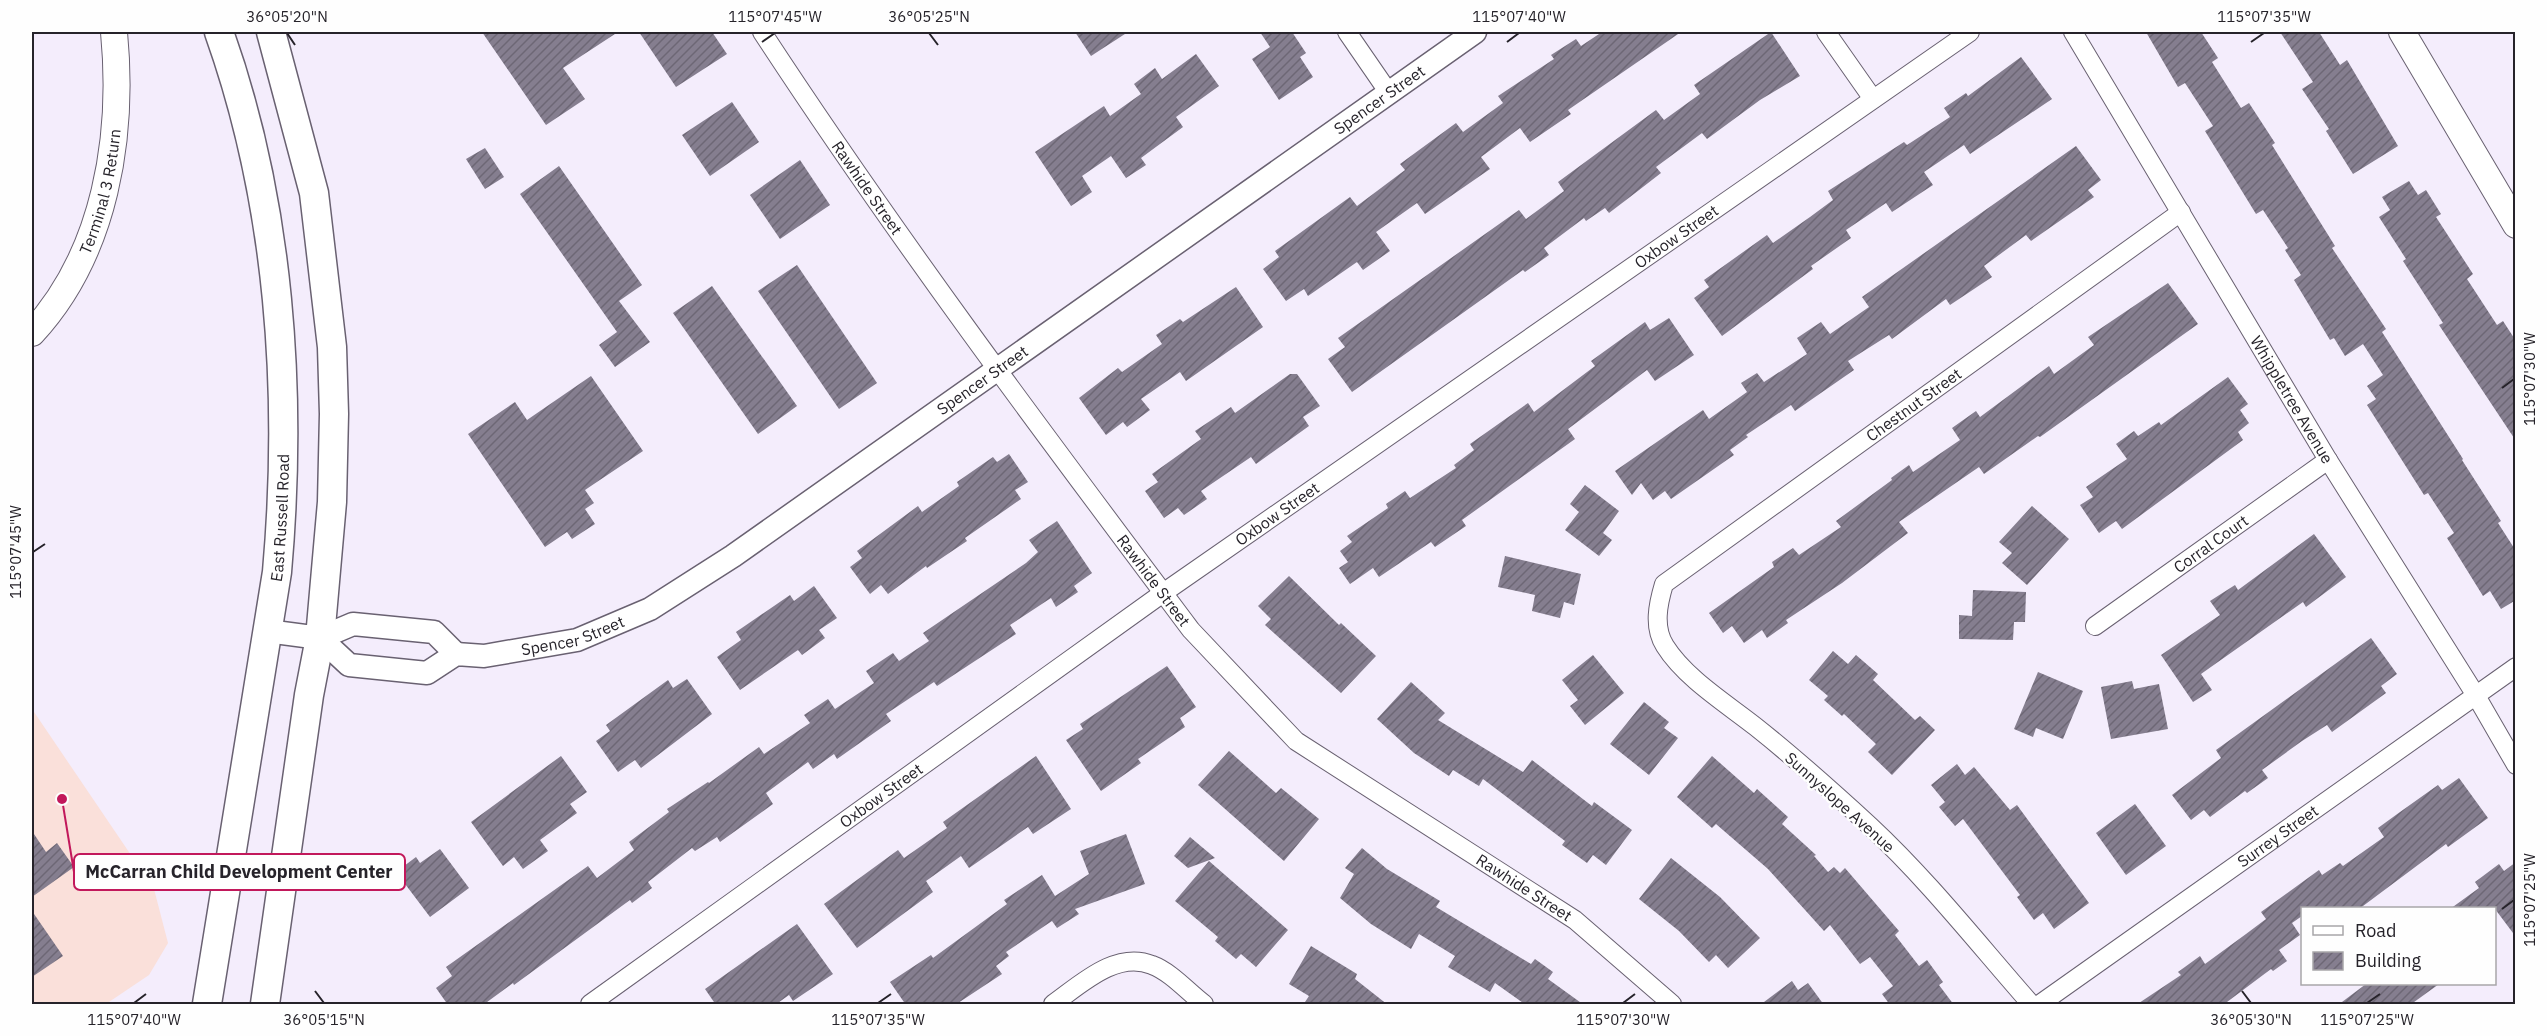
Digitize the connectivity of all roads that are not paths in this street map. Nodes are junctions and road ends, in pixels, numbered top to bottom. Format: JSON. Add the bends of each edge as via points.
{"nodes":[{"id":1,"x":114,"y":32,"type":"edge"},
{"id":2,"x":219,"y":32,"type":"edge"},
{"id":3,"x":271,"y":32,"type":"edge"},
{"id":4,"x":762,"y":32,"type":"edge"},
{"id":5,"x":1347,"y":32,"type":"edge"},
{"id":6,"x":1475,"y":32,"type":"edge"},
{"id":7,"x":1826,"y":32,"type":"edge"},
{"id":8,"x":1970,"y":32,"type":"edge"},
{"id":9,"x":2073,"y":32,"type":"edge"},
{"id":10,"x":2402,"y":32,"type":"edge"},
{"id":11,"x":1389,"y":93,"type":"junction"},
{"id":12,"x":1873,"y":99,"type":"junction"},
{"id":13,"x":2181,"y":212,"type":"junction"},
{"id":14,"x":2516,"y":225,"type":"edge"},
{"id":15,"x":32,"y":333,"type":"edge"},
{"id":16,"x":999,"y":370,"type":"junction"},
{"id":17,"x":2328,"y":460,"type":"junction"},
{"id":18,"x":1163,"y":593,"type":"junction"},
{"id":19,"x":1658,"y":604,"type":"joint"},
{"id":20,"x":2095,"y":626,"type":"dead end"},
{"id":21,"x":267,"y":631,"type":"junction"},
{"id":22,"x":320,"y":638,"type":"junction"},
{"id":23,"x":456,"y":654,"type":"junction"},
{"id":24,"x":2516,"y":667,"type":"edge"},
{"id":25,"x":2475,"y":694,"type":"junction"},
{"id":26,"x":2516,"y":765,"type":"edge"},
{"id":27,"x":207,"y":1005,"type":"edge"},
{"id":28,"x":265,"y":1005,"type":"edge"},
{"id":29,"x":590,"y":1005,"type":"edge"},
{"id":30,"x":1053,"y":1005,"type":"edge"},
{"id":31,"x":1204,"y":1005,"type":"edge"},
{"id":32,"x":1672,"y":1005,"type":"edge"},
{"id":33,"x":2031,"y":1005,"type":"edge"},
{"id":34,"x":2040,"y":1005,"type":"edge"}],
"edges":[{"from":1,"to":15,"type":"main road","name":"Terminal 3 Return","via":[[118,106],[103,195],[78,263]]},
{"from":2,"to":21,"type":"main road","name":"East Russell Road","via":[[260,186],[276,284],[284,412],[282,492],[277,572]]},
{"from":3,"to":22,"type":"main road","via":[[315,193],[332,346],[332,502]]},
{"from":4,"to":16,"type":"street","name":"Rawhide Street","via":[[820,121]]},
{"from":5,"to":11,"type":"street"},
{"from":6,"to":11,"type":"street","name":"Spencer Street"},
{"from":7,"to":12,"type":"street"},
{"from":8,"to":12,"type":"street","name":"Oxbow Street"},
{"from":9,"to":13,"type":"street","name":"Whippletree Avenue"},
{"from":10,"to":14,"type":"main road"},
{"from":11,"to":16,"type":"street","name":"Spencer Street"},
{"from":12,"to":18,"type":"street","name":"Oxbow Street"},
{"from":13,"to":17,"type":"street","name":"Whippletree Avenue"},
{"from":13,"to":19,"type":"street","name":"Chestnut Street","via":[[1664,584]]},
{"from":16,"to":18,"type":"street","name":"Rawhide Street"},
{"from":16,"to":23,"type":"street","name":"Spencer Street","via":[[733,556],[650,609],[553,646],[484,656]]},
{"from":17,"to":20,"type":"street","name":"Corral Court"},
{"from":17,"to":25,"type":"street","name":"Whippletree Avenue"},
{"from":18,"to":29,"type":"street","name":"Oxbow Street"},
{"from":18,"to":32,"type":"street","name":"Rawhide Street","via":[[1191,630],[1296,741],[1575,920]]},
{"from":19,"to":33,"type":"street","name":"Sunnyslope Avenue","via":[[1658,626],[1665,646],[1705,690],[1757,728],[1871,827]]},
{"from":21,"to":22,"type":"street"},
{"from":21,"to":27,"type":"main road","name":"East Russell Road"},
{"from":22,"to":23,"type":"street","via":[[353,624],[434,632]]},
{"from":22,"to":23,"type":"street","via":[[348,665],[427,673]]},
{"from":22,"to":28,"type":"main road"},
{"from":24,"to":25,"type":"street","name":"Surrey Street"},
{"from":25,"to":26,"type":"street","name":"Whippletree Avenue"},
{"from":25,"to":34,"type":"street","name":"Surrey Street"},
{"from":30,"to":31,"type":"street","via":[[1101,971],[1132,962],[1154,965]]}]}
